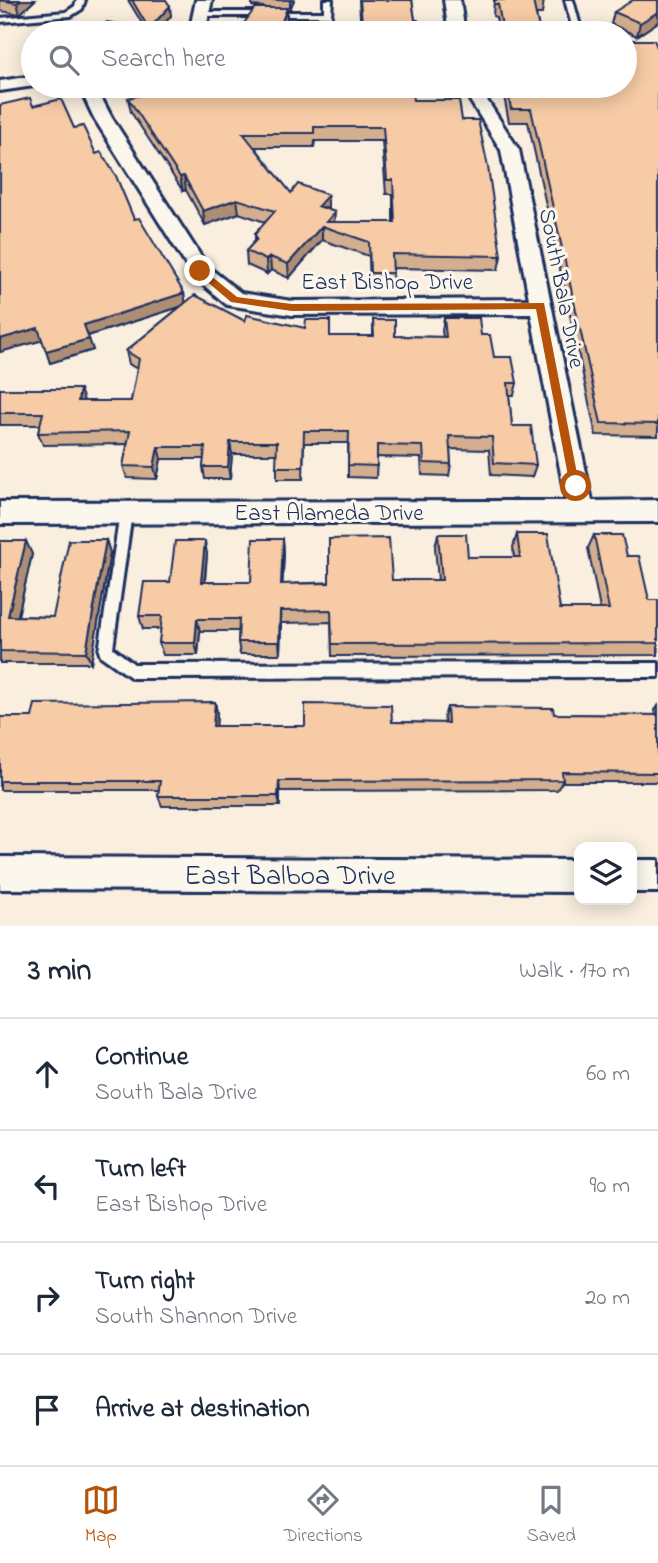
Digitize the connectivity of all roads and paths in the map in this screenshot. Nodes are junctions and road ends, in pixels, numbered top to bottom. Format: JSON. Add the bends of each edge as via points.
{"nodes":[{"id":1,"x":81,"y":0,"type":"edge"},
{"id":2,"x":328,"y":0,"type":"edge"},
{"id":3,"x":452,"y":0,"type":"edge"},
{"id":4,"x":569,"y":0,"type":"edge"},
{"id":5,"x":202,"y":7,"type":"edge"},
{"id":6,"x":0,"y":20,"type":"edge"},
{"id":7,"x":455,"y":21,"type":"edge"},
{"id":8,"x":575,"y":21,"type":"edge"},
{"id":9,"x":21,"y":83,"type":"edge"},
{"id":10,"x":0,"y":86,"type":"edge"},
{"id":11,"x":93,"y":98,"type":"edge"},
{"id":12,"x":478,"y":98,"type":"edge"},
{"id":13,"x":540,"y":306,"type":"junction"},
{"id":14,"x":581,"y":511,"type":"junction"},
{"id":15,"x":658,"y":511,"type":"edge"},
{"id":16,"x":0,"y":513,"type":"edge"},
{"id":17,"x":126,"y":513,"type":"junction"},
{"id":18,"x":658,"y":670,"type":"edge"},
{"id":19,"x":0,"y":873,"type":"edge"},
{"id":20,"x":574,"y":876,"type":"edge"},
{"id":21,"x":637,"y":876,"type":"edge"},
{"id":22,"x":658,"y":876,"type":"edge"}],
"edges":[{"from":1,"to":6,"type":"lane","via":[[68,15]]},
{"from":2,"to":5,"type":"lane","via":[[328,14]]},
{"from":3,"to":7,"type":"street"},
{"from":4,"to":8,"type":"lane"},
{"from":9,"to":10,"type":"street"},
{"from":11,"to":13,"type":"street","name":"East Bishop Drive","via":[[200,271],[235,300],[292,308]]},
{"from":12,"to":13,"type":"street","name":"South Bala Drive","via":[[510,150]]},
{"from":13,"to":14,"type":"street","name":"South Bala Drive"},
{"from":14,"to":15,"type":"street","name":"East Alameda Drive"},
{"from":14,"to":17,"type":"street","name":"East Alameda Drive"},
{"from":16,"to":17,"type":"street","name":"East Alameda Drive"},
{"from":17,"to":18,"type":"lane","via":[[106,651],[132,671]]},
{"from":19,"to":20,"type":"street","name":"East Balboa Drive"},
{"from":21,"to":22,"type":"street"}]}
